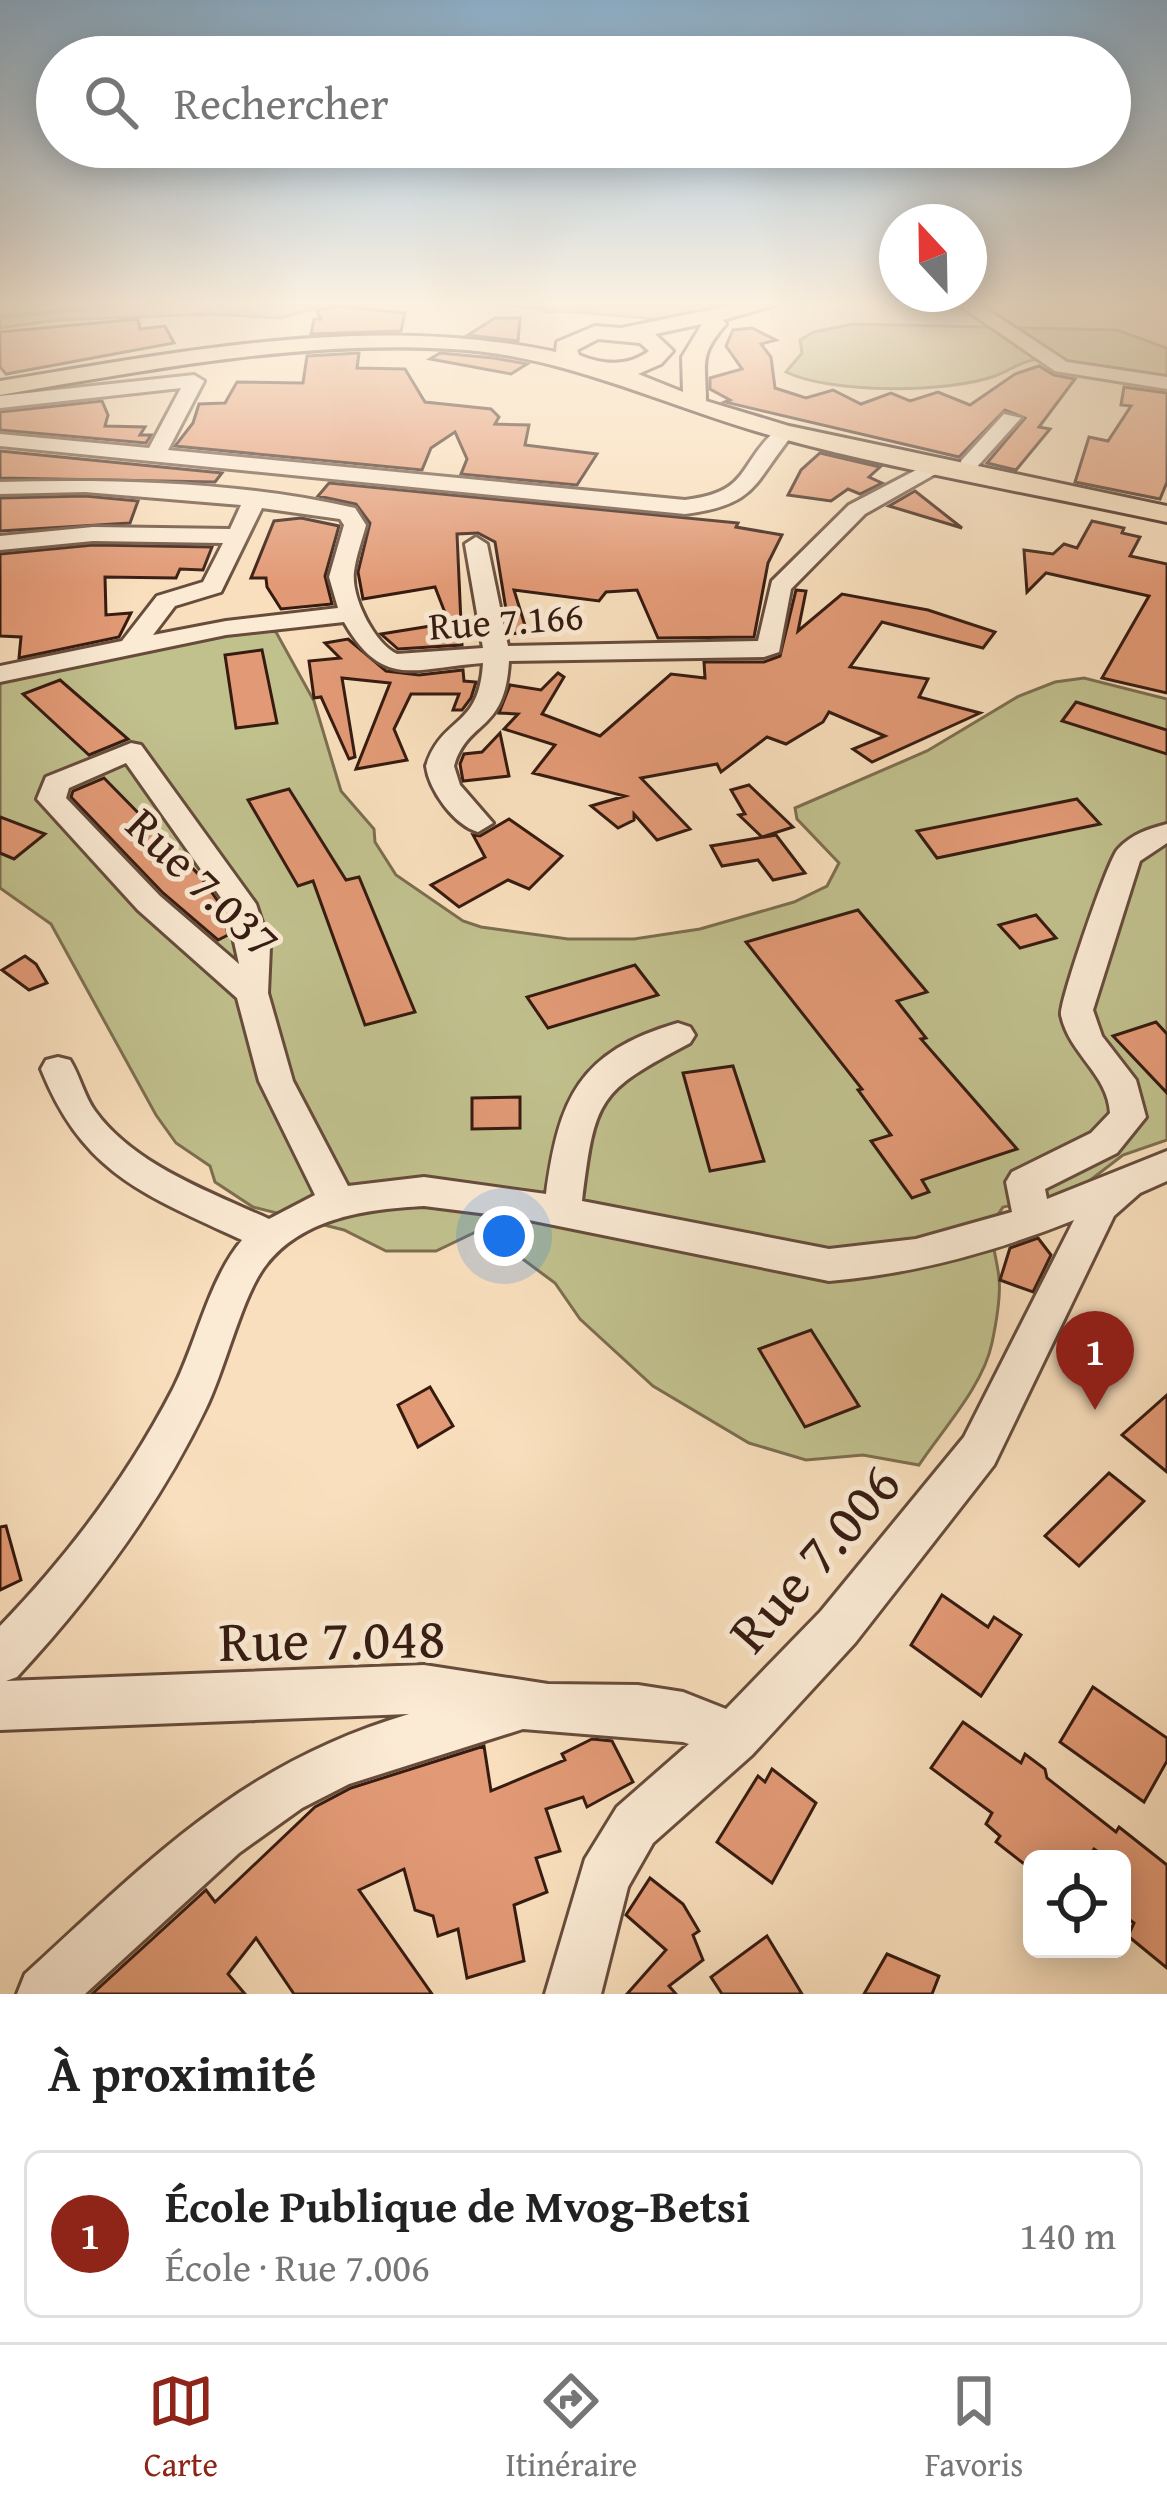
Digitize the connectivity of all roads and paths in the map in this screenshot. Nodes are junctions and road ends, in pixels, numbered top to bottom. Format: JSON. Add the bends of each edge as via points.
{"nodes":[{"id":1,"x":36,"y":398,"type":"edge"},
{"id":2,"x":185,"y":398,"type":"edge"},
{"id":3,"x":678,"y":398,"type":"edge"},
{"id":4,"x":695,"y":398,"type":"edge"},
{"id":5,"x":0,"y":402,"type":"edge"},
{"id":6,"x":1011,"y":418,"type":"dead end"},
{"id":7,"x":784,"y":432,"type":"junction"},
{"id":8,"x":0,"y":440,"type":"edge"},
{"id":9,"x":157,"y":452,"type":"junction"},
{"id":10,"x":939,"y":464,"type":"junction"},
{"id":11,"x":968,"y":465,"type":"junction"},
{"id":12,"x":332,"y":473,"type":"junction"},
{"id":13,"x":11,"y":487,"type":"edge"},
{"id":14,"x":256,"y":500,"type":"junction"},
{"id":15,"x":304,"y":505,"type":"junction"},
{"id":16,"x":1167,"y":512,"type":"edge"},
{"id":17,"x":237,"y":536,"type":"junction"},
{"id":18,"x":0,"y":543,"type":"edge"},
{"id":19,"x":476,"y":544,"type":"dead end"},
{"id":20,"x":352,"y":614,"type":"junction"},
{"id":21,"x":131,"y":646,"type":"junction"},
{"id":22,"x":497,"y":655,"type":"junction"},
{"id":23,"x":0,"y":674,"type":"edge"},
{"id":24,"x":478,"y":823,"type":"dead end"},
{"id":25,"x":1167,"y":832,"type":"edge"},
{"id":26,"x":252,"y":993,"type":"junction"},
{"id":27,"x":678,"y":1034,"type":"dead end"},
{"id":28,"x":58,"y":1069,"type":"dead end"},
{"id":29,"x":1150,"y":1174,"type":"edge"},
{"id":30,"x":338,"y":1203,"type":"junction"},
{"id":31,"x":562,"y":1212,"type":"junction"},
{"id":32,"x":1032,"y":1217,"type":"junction"},
{"id":33,"x":270,"y":1236,"type":"junction"},
{"id":34,"x":0,"y":1660,"type":"edge"},
{"id":35,"x":520,"y":1705,"type":"junction"},
{"id":36,"x":0,"y":1706,"type":"edge"},
{"id":37,"x":734,"y":1737,"type":"junction"},
{"id":38,"x":46,"y":1994,"type":"edge"},
{"id":39,"x":573,"y":1994,"type":"edge"}],
"edges":[{"from":1,"to":5,"type":"street"},
{"from":2,"to":9,"type":"street"},
{"from":3,"to":7,"type":"main road"},
{"from":4,"to":11,"type":"main road","via":[[757,420]]},
{"from":6,"to":11,"type":"street"},
{"from":7,"to":10,"type":"main road"},
{"from":7,"to":12,"type":"street","via":[[765,448],[747,488],[702,506]]},
{"from":8,"to":9,"type":"street"},
{"from":9,"to":12,"type":"street"},
{"from":10,"to":16,"type":"main road"},
{"from":10,"to":22,"type":"street","name":"Rue 7.166","via":[[842,521],[807,570],[781,586],[764,649]]},
{"from":11,"to":16,"type":"main road"},
{"from":12,"to":15,"type":"street"},
{"from":13,"to":14,"type":"street"},
{"from":14,"to":15,"type":"street"},
{"from":14,"to":17,"type":"street"},
{"from":15,"to":20,"type":"street","via":[[353,518],[340,567]]},
{"from":17,"to":18,"type":"street","via":[[93,534]]},
{"from":17,"to":21,"type":"street","via":[[213,587],[166,601]]},
{"from":19,"to":22,"type":"street"},
{"from":20,"to":21,"type":"street"},
{"from":20,"to":22,"type":"street","name":"Rue 7.166","via":[[378,655],[393,662]]},
{"from":21,"to":23,"type":"street"},
{"from":22,"to":24,"type":"street","via":[[488,708],[443,749],[438,768]]},
{"from":25,"to":32,"type":"street","via":[[1126,857],[1076,1010],[1086,1040],[1119,1080],[1128,1117],[1104,1142],[1025,1182]]},
{"from":26,"to":26,"type":"street","name":"Rue 7.037","via":[[149,903],[51,799],[56,784],[131,751],[241,904],[258,963]]},
{"from":26,"to":30,"type":"street","name":"Rue 7.037","via":[[276,1081]]},
{"from":27,"to":31,"type":"street","via":[[605,1071],[584,1093]]},
{"from":28,"to":33,"type":"street","via":[[79,1116],[117,1154]]},
{"from":29,"to":32,"type":"street"},
{"from":29,"to":37,"type":"street","name":"Rue 7.006","via":[[1101,1206],[980,1451],[838,1627]]},
{"from":30,"to":31,"type":"street","via":[[445,1189]]},
{"from":30,"to":33,"type":"street"},
{"from":31,"to":32,"type":"street","via":[[829,1265],[921,1256]]},
{"from":33,"to":34,"type":"street","via":[[238,1279],[190,1400],[146,1473]]},
{"from":35,"to":36,"type":"street","name":"Rue 7.048","via":[[424,1689]]},
{"from":35,"to":37,"type":"street","name":"Rue 7.048","via":[[638,1710]]},
{"from":35,"to":38,"type":"street","via":[[324,1769],[283,1791],[220,1836]]},
{"from":37,"to":39,"type":"street","name":"Rue 7.006","via":[[635,1826],[604,1878]]}]}
